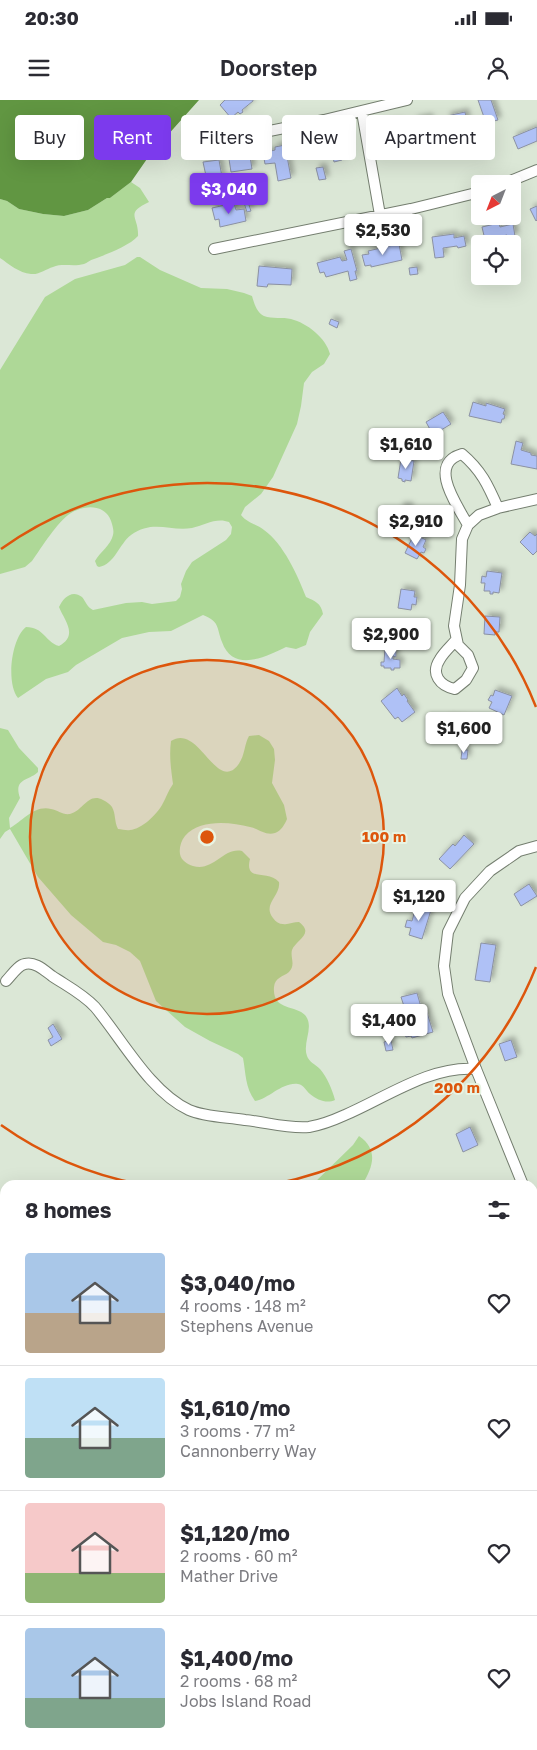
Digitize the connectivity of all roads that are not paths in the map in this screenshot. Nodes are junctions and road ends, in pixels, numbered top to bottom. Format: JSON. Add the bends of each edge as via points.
{"nodes":[{"id":1,"x":407,"y":100,"type":"edge"},
{"id":2,"x":362,"y":112,"type":"junction"},
{"id":3,"x":272,"y":130,"type":"edge"},
{"id":4,"x":537,"y":170,"type":"edge"},
{"id":5,"x":521,"y":177,"type":"edge"},
{"id":6,"x":471,"y":194,"type":"edge"},
{"id":7,"x":380,"y":215,"type":"junction"},
{"id":8,"x":214,"y":250,"type":"dead end"},
{"id":9,"x":537,"y":499,"type":"edge"},
{"id":10,"x":498,"y":508,"type":"junction"},
{"id":11,"x":468,"y":525,"type":"junction"},
{"id":12,"x":456,"y":640,"type":"junction"},
{"id":13,"x":537,"y":846,"type":"edge"},
{"id":14,"x":6,"y":981,"type":"dead end"},
{"id":15,"x":476,"y":1069,"type":"junction"},
{"id":16,"x":521,"y":1180,"type":"edge"}],
"edges":[{"from":1,"to":2,"type":"street"},
{"from":2,"to":3,"type":"street"},
{"from":2,"to":7,"type":"street"},
{"from":4,"to":5,"type":"street"},
{"from":6,"to":7,"type":"street"},
{"from":7,"to":8,"type":"street"},
{"from":9,"to":10,"type":"street"},
{"from":10,"to":11,"type":"street","via":[[479,515]]},
{"from":10,"to":11,"type":"street","via":[[480,472],[462,454],[453,457],[445,472],[447,484]]},
{"from":11,"to":12,"type":"street","via":[[462,539],[454,626]]},
{"from":12,"to":12,"type":"street","via":[[473,668],[455,689],[445,687],[438,680],[436,670],[439,660]]},
{"from":13,"to":15,"type":"street","via":[[519,851],[490,871],[465,898],[448,932],[444,966],[448,994]]},
{"from":14,"to":15,"type":"street","via":[[20,966],[32,964],[87,999],[143,1071],[188,1110],[206,1114],[309,1126],[335,1119],[434,1074],[452,1069]]},
{"from":15,"to":16,"type":"street"}]}
